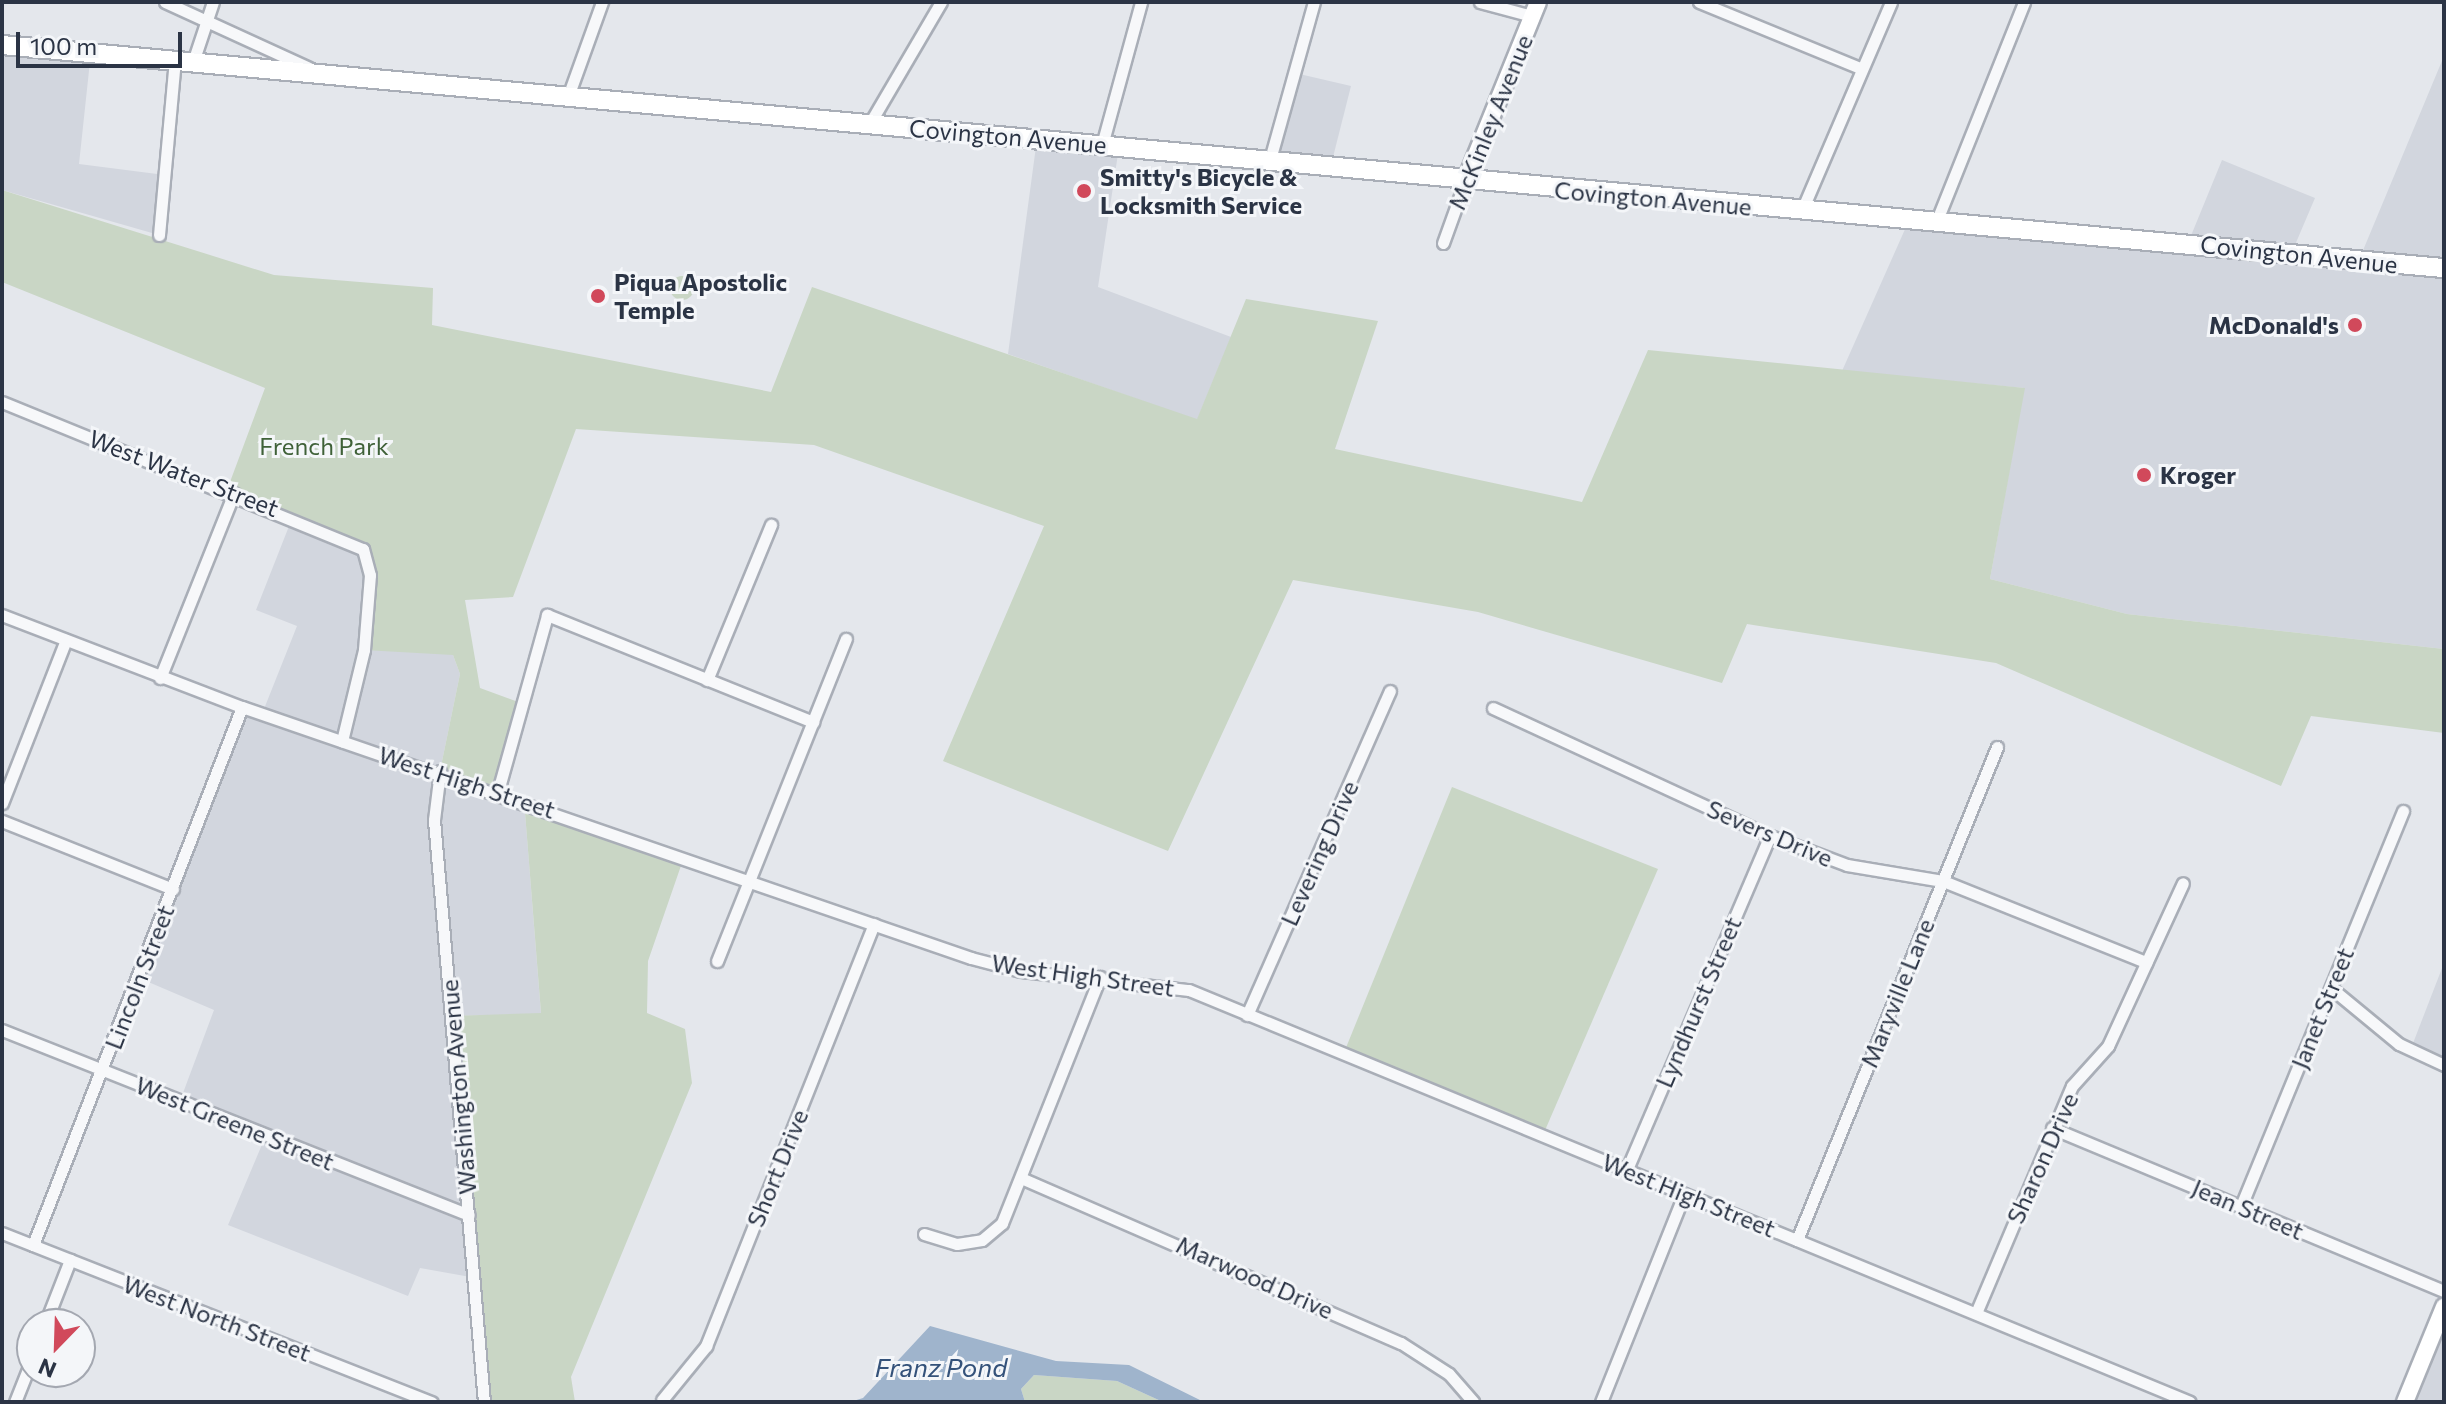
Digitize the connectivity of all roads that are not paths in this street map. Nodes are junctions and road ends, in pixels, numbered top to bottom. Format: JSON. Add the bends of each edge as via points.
{"nodes":[{"id":1,"x":165,"y":2,"type":"edge"},
{"id":2,"x":213,"y":2,"type":"edge"},
{"id":3,"x":602,"y":2,"type":"edge"},
{"id":4,"x":941,"y":2,"type":"edge"},
{"id":5,"x":1141,"y":2,"type":"edge"},
{"id":6,"x":1314,"y":2,"type":"edge"},
{"id":7,"x":1480,"y":2,"type":"edge"},
{"id":8,"x":1699,"y":2,"type":"edge"},
{"id":9,"x":1891,"y":2,"type":"edge"},
{"id":10,"x":2024,"y":2,"type":"edge"},
{"id":11,"x":1535,"y":9,"type":"edge"},
{"id":12,"x":207,"y":18,"type":"junction"},
{"id":13,"x":2,"y":45,"type":"edge"},
{"id":14,"x":184,"y":59,"type":"junction"},
{"id":15,"x":309,"y":68,"type":"junction"},
{"id":16,"x":1862,"y":69,"type":"junction"},
{"id":17,"x":570,"y":91,"type":"junction"},
{"id":18,"x":870,"y":123,"type":"junction"},
{"id":19,"x":1102,"y":145,"type":"junction"},
{"id":20,"x":1269,"y":163,"type":"junction"},
{"id":21,"x":1465,"y":182,"type":"junction"},
{"id":22,"x":1802,"y":210,"type":"junction"},
{"id":23,"x":1937,"y":220,"type":"junction"},
{"id":24,"x":159,"y":235,"type":"dead end"},
{"id":25,"x":1443,"y":243,"type":"dead end"},
{"id":26,"x":2444,"y":268,"type":"edge"},
{"id":27,"x":2,"y":402,"type":"edge"},
{"id":28,"x":234,"y":493,"type":"junction"},
{"id":29,"x":771,"y":525,"type":"dead end"},
{"id":30,"x":2,"y":615,"type":"edge"},
{"id":31,"x":846,"y":639,"type":"dead end"},
{"id":32,"x":66,"y":640,"type":"junction"},
{"id":33,"x":160,"y":678,"type":"junction"},
{"id":34,"x":707,"y":680,"type":"junction"},
{"id":35,"x":1390,"y":691,"type":"dead end"},
{"id":36,"x":242,"y":707,"type":"junction"},
{"id":37,"x":1493,"y":708,"type":"dead end"},
{"id":38,"x":813,"y":722,"type":"junction"},
{"id":39,"x":342,"y":741,"type":"junction"},
{"id":40,"x":1997,"y":747,"type":"dead end"},
{"id":41,"x":440,"y":771,"type":"junction"},
{"id":42,"x":498,"y":791,"type":"junction"},
{"id":43,"x":2,"y":803,"type":"edge"},
{"id":44,"x":2403,"y":811,"type":"dead end"},
{"id":45,"x":2,"y":821,"type":"edge"},
{"id":46,"x":1770,"y":836,"type":"junction"},
{"id":47,"x":747,"y":879,"type":"junction"},
{"id":48,"x":1943,"y":881,"type":"junction"},
{"id":49,"x":2183,"y":883,"type":"dead end"},
{"id":50,"x":173,"y":889,"type":"junction"},
{"id":51,"x":874,"y":924,"type":"junction"},
{"id":52,"x":717,"y":961,"type":"dead end"},
{"id":53,"x":2146,"y":962,"type":"junction"},
{"id":54,"x":1100,"y":977,"type":"junction"},
{"id":55,"x":2331,"y":988,"type":"junction"},
{"id":56,"x":1247,"y":1015,"type":"junction"},
{"id":57,"x":2,"y":1030,"type":"edge"},
{"id":58,"x":2444,"y":1065,"type":"edge"},
{"id":59,"x":104,"y":1071,"type":"junction"},
{"id":60,"x":2052,"y":1128,"type":"junction"},
{"id":61,"x":1627,"y":1169,"type":"junction"},
{"id":62,"x":1021,"y":1178,"type":"junction"},
{"id":63,"x":1684,"y":1194,"type":"junction"},
{"id":64,"x":2241,"y":1206,"type":"junction"},
{"id":65,"x":469,"y":1215,"type":"junction"},
{"id":66,"x":2,"y":1233,"type":"edge"},
{"id":67,"x":924,"y":1234,"type":"dead end"},
{"id":68,"x":1797,"y":1240,"type":"junction"},
{"id":69,"x":33,"y":1245,"type":"junction"},
{"id":70,"x":70,"y":1260,"type":"junction"},
{"id":71,"x":2444,"y":1291,"type":"edge"},
{"id":72,"x":2444,"y":1307,"type":"edge"},
{"id":73,"x":51,"y":1308,"type":"edge"},
{"id":74,"x":1976,"y":1313,"type":"junction"},
{"id":75,"x":662,"y":1400,"type":"edge"},
{"id":76,"x":432,"y":1402,"type":"edge"},
{"id":77,"x":484,"y":1402,"type":"edge"},
{"id":78,"x":1473,"y":1402,"type":"edge"},
{"id":79,"x":1601,"y":1402,"type":"edge"},
{"id":80,"x":2190,"y":1402,"type":"edge"},
{"id":81,"x":2405,"y":1402,"type":"edge"}],
"edges":[{"from":1,"to":12,"type":"street"},
{"from":2,"to":12,"type":"street"},
{"from":3,"to":17,"type":"street"},
{"from":4,"to":18,"type":"street"},
{"from":5,"to":19,"type":"street"},
{"from":6,"to":20,"type":"street"},
{"from":7,"to":11,"type":"street"},
{"from":8,"to":16,"type":"street"},
{"from":9,"to":16,"type":"street"},
{"from":10,"to":23,"type":"street"},
{"from":11,"to":21,"type":"street","name":"McKinley Avenue"},
{"from":12,"to":14,"type":"street"},
{"from":12,"to":15,"type":"street"},
{"from":13,"to":14,"type":"main road","name":"Covington Avenue"},
{"from":14,"to":15,"type":"main road","name":"Covington Avenue"},
{"from":14,"to":24,"type":"street"},
{"from":15,"to":17,"type":"main road","name":"Covington Avenue"},
{"from":16,"to":22,"type":"street"},
{"from":17,"to":18,"type":"main road","name":"Covington Avenue"},
{"from":18,"to":19,"type":"main road","name":"Covington Avenue"},
{"from":19,"to":20,"type":"main road","name":"Covington Avenue"},
{"from":20,"to":21,"type":"main road","name":"Covington Avenue"},
{"from":21,"to":22,"type":"main road","name":"Covington Avenue"},
{"from":21,"to":25,"type":"street","name":"McKinley Avenue"},
{"from":22,"to":23,"type":"main road","name":"Covington Avenue"},
{"from":23,"to":26,"type":"main road","name":"Covington Avenue"},
{"from":27,"to":28,"type":"street","name":"West Water Street"},
{"from":28,"to":33,"type":"street"},
{"from":28,"to":39,"type":"street","name":"West Water Street","via":[[363,549],[370,575],[364,650]]},
{"from":29,"to":34,"type":"street"},
{"from":30,"to":32,"type":"street","name":"West High Street"},
{"from":31,"to":38,"type":"street"},
{"from":32,"to":33,"type":"street","name":"West High Street"},
{"from":32,"to":43,"type":"street"},
{"from":33,"to":36,"type":"street","name":"West High Street"},
{"from":34,"to":38,"type":"street"},
{"from":34,"to":42,"type":"street","via":[[547,615]]},
{"from":35,"to":56,"type":"street","name":"Levering Drive"},
{"from":36,"to":39,"type":"street","name":"West High Street"},
{"from":36,"to":50,"type":"street","name":"Lincoln Street"},
{"from":37,"to":46,"type":"street","name":"Severs Drive"},
{"from":38,"to":47,"type":"street"},
{"from":39,"to":41,"type":"street","name":"West High Street"},
{"from":40,"to":48,"type":"street","name":"Maryville Lane"},
{"from":41,"to":42,"type":"street","name":"West High Street"},
{"from":41,"to":65,"type":"street","name":"Washington Avenue","via":[[434,820]]},
{"from":42,"to":47,"type":"street","name":"West High Street"},
{"from":44,"to":55,"type":"street","name":"Janet Street"},
{"from":45,"to":50,"type":"street"},
{"from":46,"to":48,"type":"street","name":"Severs Drive","via":[[1847,865]]},
{"from":46,"to":61,"type":"street","name":"Lyndhurst Street"},
{"from":47,"to":51,"type":"street","name":"West High Street"},
{"from":47,"to":52,"type":"street"},
{"from":48,"to":53,"type":"street","name":"Severs Drive"},
{"from":48,"to":68,"type":"street","name":"Maryville Lane"},
{"from":49,"to":53,"type":"street","name":"Sharon Drive"},
{"from":50,"to":59,"type":"street","name":"Lincoln Street"},
{"from":51,"to":54,"type":"street","name":"West High Street","via":[[1021,971]]},
{"from":51,"to":75,"type":"street","name":"Short Drive","via":[[706,1346]]},
{"from":53,"to":60,"type":"street","name":"Sharon Drive","via":[[2108,1046],[2072,1086]]},
{"from":54,"to":56,"type":"street","name":"West High Street","via":[[1189,990]]},
{"from":54,"to":62,"type":"street"},
{"from":55,"to":58,"type":"street","via":[[2399,1044]]},
{"from":55,"to":64,"type":"street","name":"Janet Street"},
{"from":56,"to":61,"type":"street","name":"West High Street"},
{"from":57,"to":59,"type":"street","name":"West Greene Street"},
{"from":59,"to":65,"type":"street","name":"West Greene Street"},
{"from":59,"to":69,"type":"street","name":"Lincoln Street"},
{"from":60,"to":64,"type":"street","name":"Jean Street"},
{"from":60,"to":74,"type":"street","name":"Sharon Drive"},
{"from":61,"to":63,"type":"street","name":"West High Street"},
{"from":62,"to":67,"type":"street","via":[[1002,1223],[982,1240],[957,1244]]},
{"from":62,"to":78,"type":"street","name":"Marwood Drive","via":[[1401,1343],[1449,1374]]},
{"from":63,"to":68,"type":"street","name":"West High Street"},
{"from":63,"to":79,"type":"street"},
{"from":64,"to":71,"type":"street","name":"Jean Street"},
{"from":65,"to":77,"type":"street","name":"Washington Avenue"},
{"from":66,"to":69,"type":"street","name":"West North Street"},
{"from":68,"to":74,"type":"street","name":"West High Street"},
{"from":69,"to":70,"type":"street","name":"West North Street"},
{"from":70,"to":73,"type":"street"},
{"from":70,"to":76,"type":"street","name":"West North Street"},
{"from":72,"to":81,"type":"street"},
{"from":74,"to":80,"type":"street","name":"West High Street"}]}
